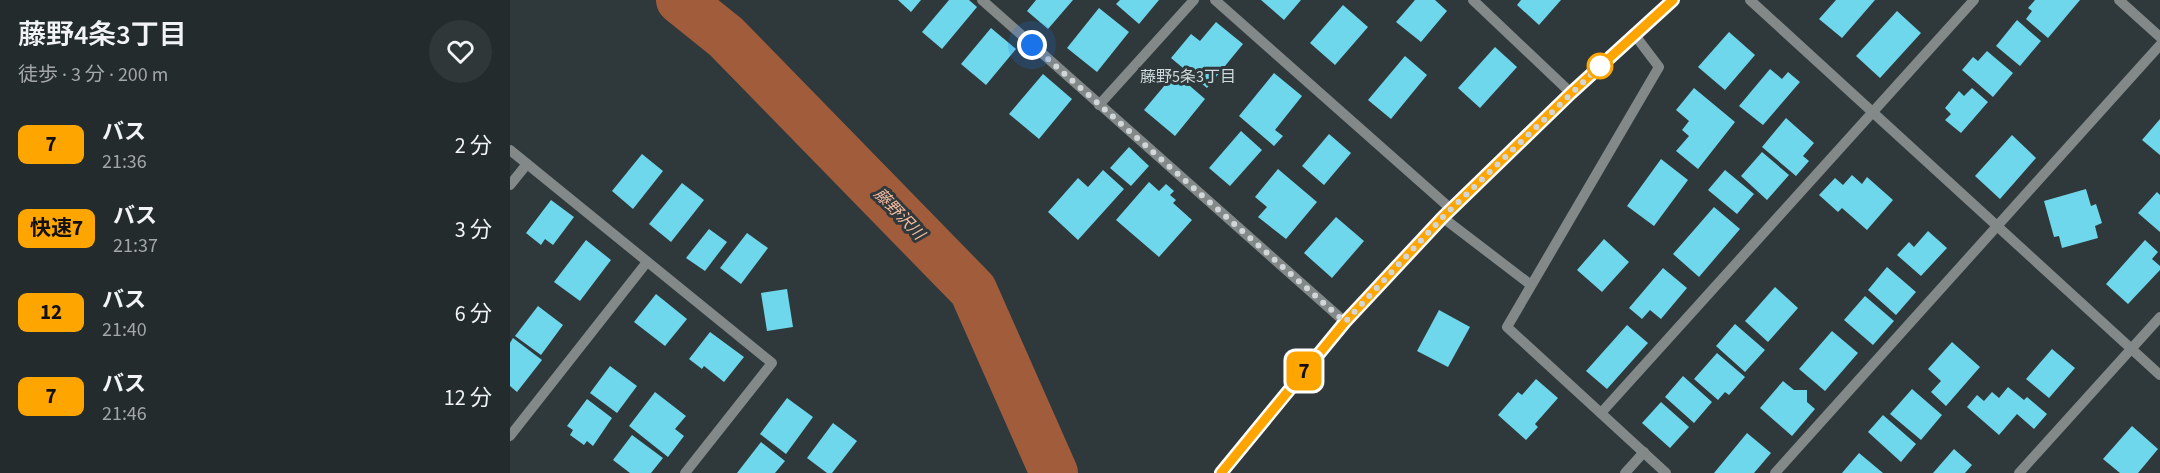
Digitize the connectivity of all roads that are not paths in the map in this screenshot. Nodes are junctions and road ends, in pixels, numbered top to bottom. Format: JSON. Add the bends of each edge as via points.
{"nodes":[{"id":1,"x":982,"y":0,"type":"edge"},
{"id":2,"x":1194,"y":0,"type":"edge"},
{"id":3,"x":1215,"y":0,"type":"edge"},
{"id":4,"x":1473,"y":0,"type":"edge"},
{"id":5,"x":1673,"y":0,"type":"edge"},
{"id":6,"x":1750,"y":0,"type":"edge"},
{"id":7,"x":1974,"y":0,"type":"edge"},
{"id":8,"x":2119,"y":0,"type":"edge"},
{"id":9,"x":1634,"y":34,"type":"junction"},
{"id":10,"x":2160,"y":37,"type":"edge"},
{"id":11,"x":2160,"y":45,"type":"edge"},
{"id":12,"x":1571,"y":93,"type":"junction"},
{"id":13,"x":1099,"y":105,"type":"junction"},
{"id":14,"x":1872,"y":111,"type":"junction"},
{"id":15,"x":510,"y":150,"type":"edge"},
{"id":16,"x":527,"y":164,"type":"junction"},
{"id":17,"x":510,"y":185,"type":"edge"},
{"id":18,"x":1451,"y":209,"type":"junction"},
{"id":19,"x":1443,"y":217,"type":"junction"},
{"id":20,"x":1998,"y":226,"type":"junction"},
{"id":21,"x":647,"y":262,"type":"junction"},
{"id":22,"x":1532,"y":285,"type":"junction"},
{"id":23,"x":2160,"y":317,"type":"edge"},
{"id":24,"x":1345,"y":322,"type":"junction"},
{"id":25,"x":2132,"y":348,"type":"junction"},
{"id":26,"x":2160,"y":375,"type":"edge"},
{"id":27,"x":1600,"y":413,"type":"junction"},
{"id":28,"x":510,"y":436,"type":"edge"},
{"id":29,"x":1644,"y":452,"type":"junction"},
{"id":30,"x":685,"y":473,"type":"edge"},
{"id":31,"x":1221,"y":473,"type":"edge"},
{"id":32,"x":1625,"y":473,"type":"edge"},
{"id":33,"x":1666,"y":473,"type":"edge"},
{"id":34,"x":1775,"y":473,"type":"edge"},
{"id":35,"x":2019,"y":473,"type":"edge"}],
"edges":[{"from":1,"to":13,"type":"street"},
{"from":2,"to":13,"type":"street"},
{"from":3,"to":18,"type":"street"},
{"from":4,"to":12,"type":"street"},
{"from":5,"to":9,"type":"street"},
{"from":6,"to":14,"type":"street"},
{"from":7,"to":14,"type":"street"},
{"from":8,"to":10,"type":"street"},
{"from":9,"to":12,"type":"street"},
{"from":9,"to":22,"type":"street","via":[[1659,67]]},
{"from":11,"to":20,"type":"street"},
{"from":12,"to":18,"type":"street"},
{"from":13,"to":24,"type":"street"},
{"from":14,"to":20,"type":"street"},
{"from":14,"to":27,"type":"street"},
{"from":15,"to":16,"type":"street"},
{"from":16,"to":17,"type":"street"},
{"from":16,"to":21,"type":"street"},
{"from":18,"to":19,"type":"street"},
{"from":19,"to":22,"type":"street"},
{"from":19,"to":24,"type":"street"},
{"from":20,"to":25,"type":"street"},
{"from":20,"to":34,"type":"street"},
{"from":21,"to":28,"type":"street"},
{"from":21,"to":30,"type":"street","via":[[772,363]]},
{"from":22,"to":27,"type":"street","via":[[1507,327]]},
{"from":23,"to":25,"type":"street"},
{"from":24,"to":31,"type":"street"},
{"from":25,"to":26,"type":"street"},
{"from":25,"to":35,"type":"street"},
{"from":27,"to":29,"type":"street"},
{"from":29,"to":32,"type":"street"},
{"from":29,"to":33,"type":"street"}]}
